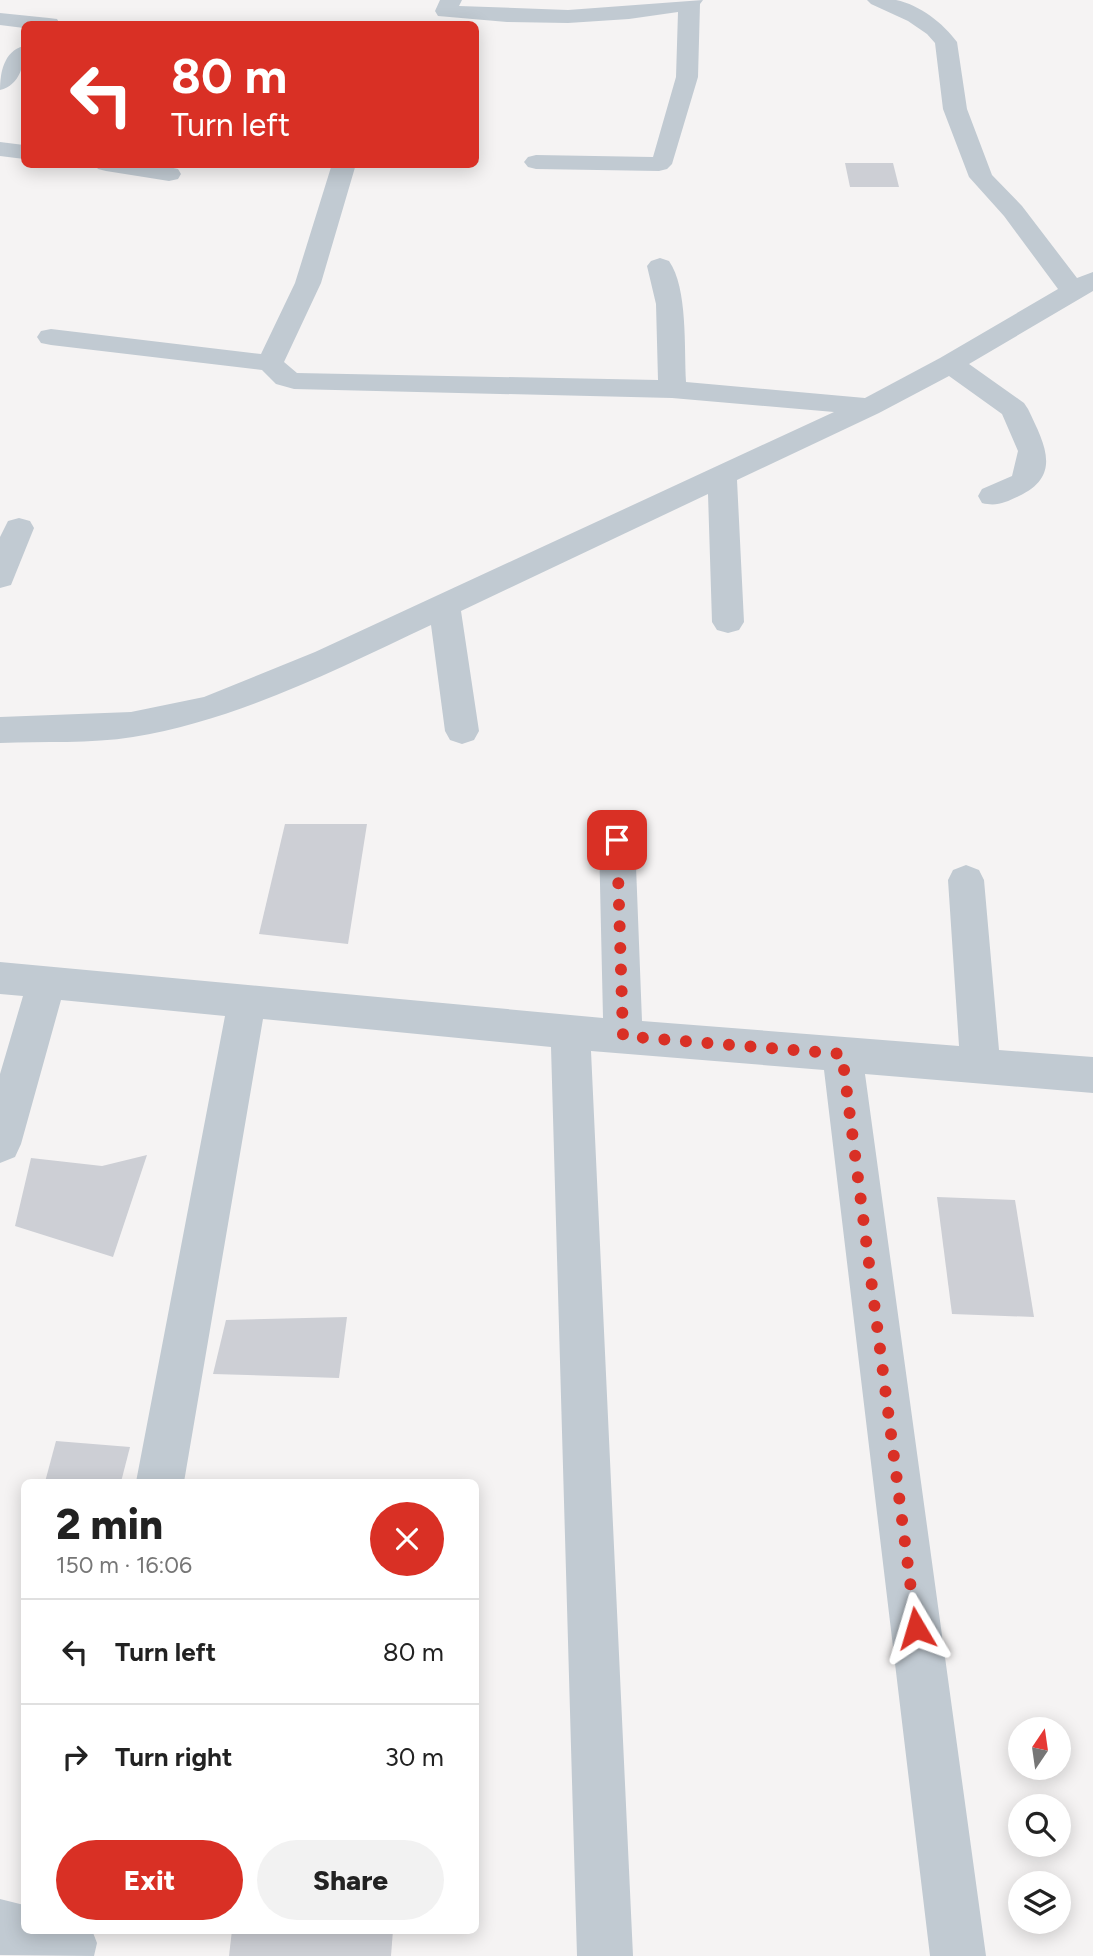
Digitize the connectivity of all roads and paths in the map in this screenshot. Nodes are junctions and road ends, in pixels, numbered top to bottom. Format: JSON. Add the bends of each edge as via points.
{"nodes":[{"id":1,"x":877,"y":0,"type":"edge"},
{"id":2,"x":690,"y":2,"type":"edge"},
{"id":3,"x":446,"y":12,"type":"edge"},
{"id":4,"x":0,"y":19,"type":"edge"},
{"id":5,"x":53,"y":19,"type":"edge"},
{"id":6,"x":21,"y":59,"type":"edge"},
{"id":7,"x":0,"y":83,"type":"edge"},
{"id":8,"x":0,"y":149,"type":"edge"},
{"id":9,"x":21,"y":152,"type":"edge"},
{"id":10,"x":536,"y":162,"type":"dead end"},
{"id":11,"x":131,"y":168,"type":"edge"},
{"id":12,"x":343,"y":168,"type":"edge"},
{"id":13,"x":169,"y":174,"type":"dead end"},
{"id":14,"x":660,"y":266,"type":"dead end"},
{"id":15,"x":1083,"y":286,"type":"edge"},
{"id":16,"x":51,"y":337,"type":"dead end"},
{"id":17,"x":270,"y":363,"type":"junction"},
{"id":18,"x":950,"y":364,"type":"junction"},
{"id":19,"x":672,"y":388,"type":"junction"},
{"id":20,"x":869,"y":407,"type":"junction"},
{"id":21,"x":722,"y":475,"type":"junction"},
{"id":22,"x":993,"y":496,"type":"dead end"},
{"id":23,"x":19,"y":528,"type":"dead end"},
{"id":24,"x":0,"y":577,"type":"edge"},
{"id":25,"x":444,"y":605,"type":"junction"},
{"id":26,"x":728,"y":622,"type":"dead end"},
{"id":27,"x":0,"y":730,"type":"edge"},
{"id":28,"x":462,"y":730,"type":"dead end"},
{"id":29,"x":617,"y":840,"type":"dead end"},
{"id":30,"x":966,"y":880,"type":"dead end"},
{"id":31,"x":0,"y":978,"type":"edge"},
{"id":32,"x":46,"y":983,"type":"junction"},
{"id":33,"x":247,"y":1002,"type":"junction"},
{"id":34,"x":570,"y":1032,"type":"junction"},
{"id":35,"x":623,"y":1036,"type":"junction"},
{"id":36,"x":842,"y":1054,"type":"junction"},
{"id":37,"x":980,"y":1066,"type":"junction"},
{"id":38,"x":1093,"y":1075,"type":"edge"},
{"id":39,"x":0,"y":1144,"type":"edge"},
{"id":40,"x":161,"y":1479,"type":"edge"},
{"id":41,"x":0,"y":1927,"type":"edge"},
{"id":42,"x":21,"y":1932,"type":"edge"},
{"id":43,"x":30,"y":1934,"type":"edge"},
{"id":44,"x":69,"y":1943,"type":"edge"},
{"id":45,"x":605,"y":1956,"type":"edge"},
{"id":46,"x":958,"y":1956,"type":"edge"}],
"edges":[{"from":1,"to":15,"type":"street","via":[[916,16],[946,42],[955,109],[981,177]]},
{"from":2,"to":3,"type":"street","via":[[662,10],[591,15]]},
{"from":2,"to":10,"type":"street","via":[[687,77],[664,159],[659,164]]},
{"from":4,"to":5,"type":"street"},
{"from":6,"to":7,"type":"street"},
{"from":8,"to":9,"type":"street"},
{"from":11,"to":13,"type":"street"},
{"from":12,"to":17,"type":"street","via":[[308,283]]},
{"from":14,"to":19,"type":"street","via":[[669,303]]},
{"from":15,"to":18,"type":"street"},
{"from":16,"to":17,"type":"street"},
{"from":17,"to":19,"type":"street","via":[[294,382]]},
{"from":18,"to":20,"type":"street"},
{"from":18,"to":22,"type":"street","via":[[1014,409],[1033,452],[1026,481]]},
{"from":19,"to":20,"type":"street"},
{"from":20,"to":21,"type":"street"},
{"from":21,"to":25,"type":"street"},
{"from":21,"to":26,"type":"street"},
{"from":23,"to":24,"type":"street"},
{"from":25,"to":27,"type":"street","via":[[210,708],[131,725]]},
{"from":25,"to":28,"type":"street"},
{"from":29,"to":35,"type":"street"},
{"from":30,"to":37,"type":"street"},
{"from":31,"to":32,"type":"street"},
{"from":32,"to":33,"type":"street"},
{"from":32,"to":39,"type":"street"},
{"from":33,"to":34,"type":"street"},
{"from":33,"to":40,"type":"street"},
{"from":34,"to":35,"type":"street"},
{"from":34,"to":45,"type":"street"},
{"from":35,"to":36,"type":"street"},
{"from":36,"to":37,"type":"street"},
{"from":36,"to":46,"type":"street"},
{"from":37,"to":38,"type":"street"},
{"from":41,"to":42,"type":"street"},
{"from":43,"to":44,"type":"street"}]}
